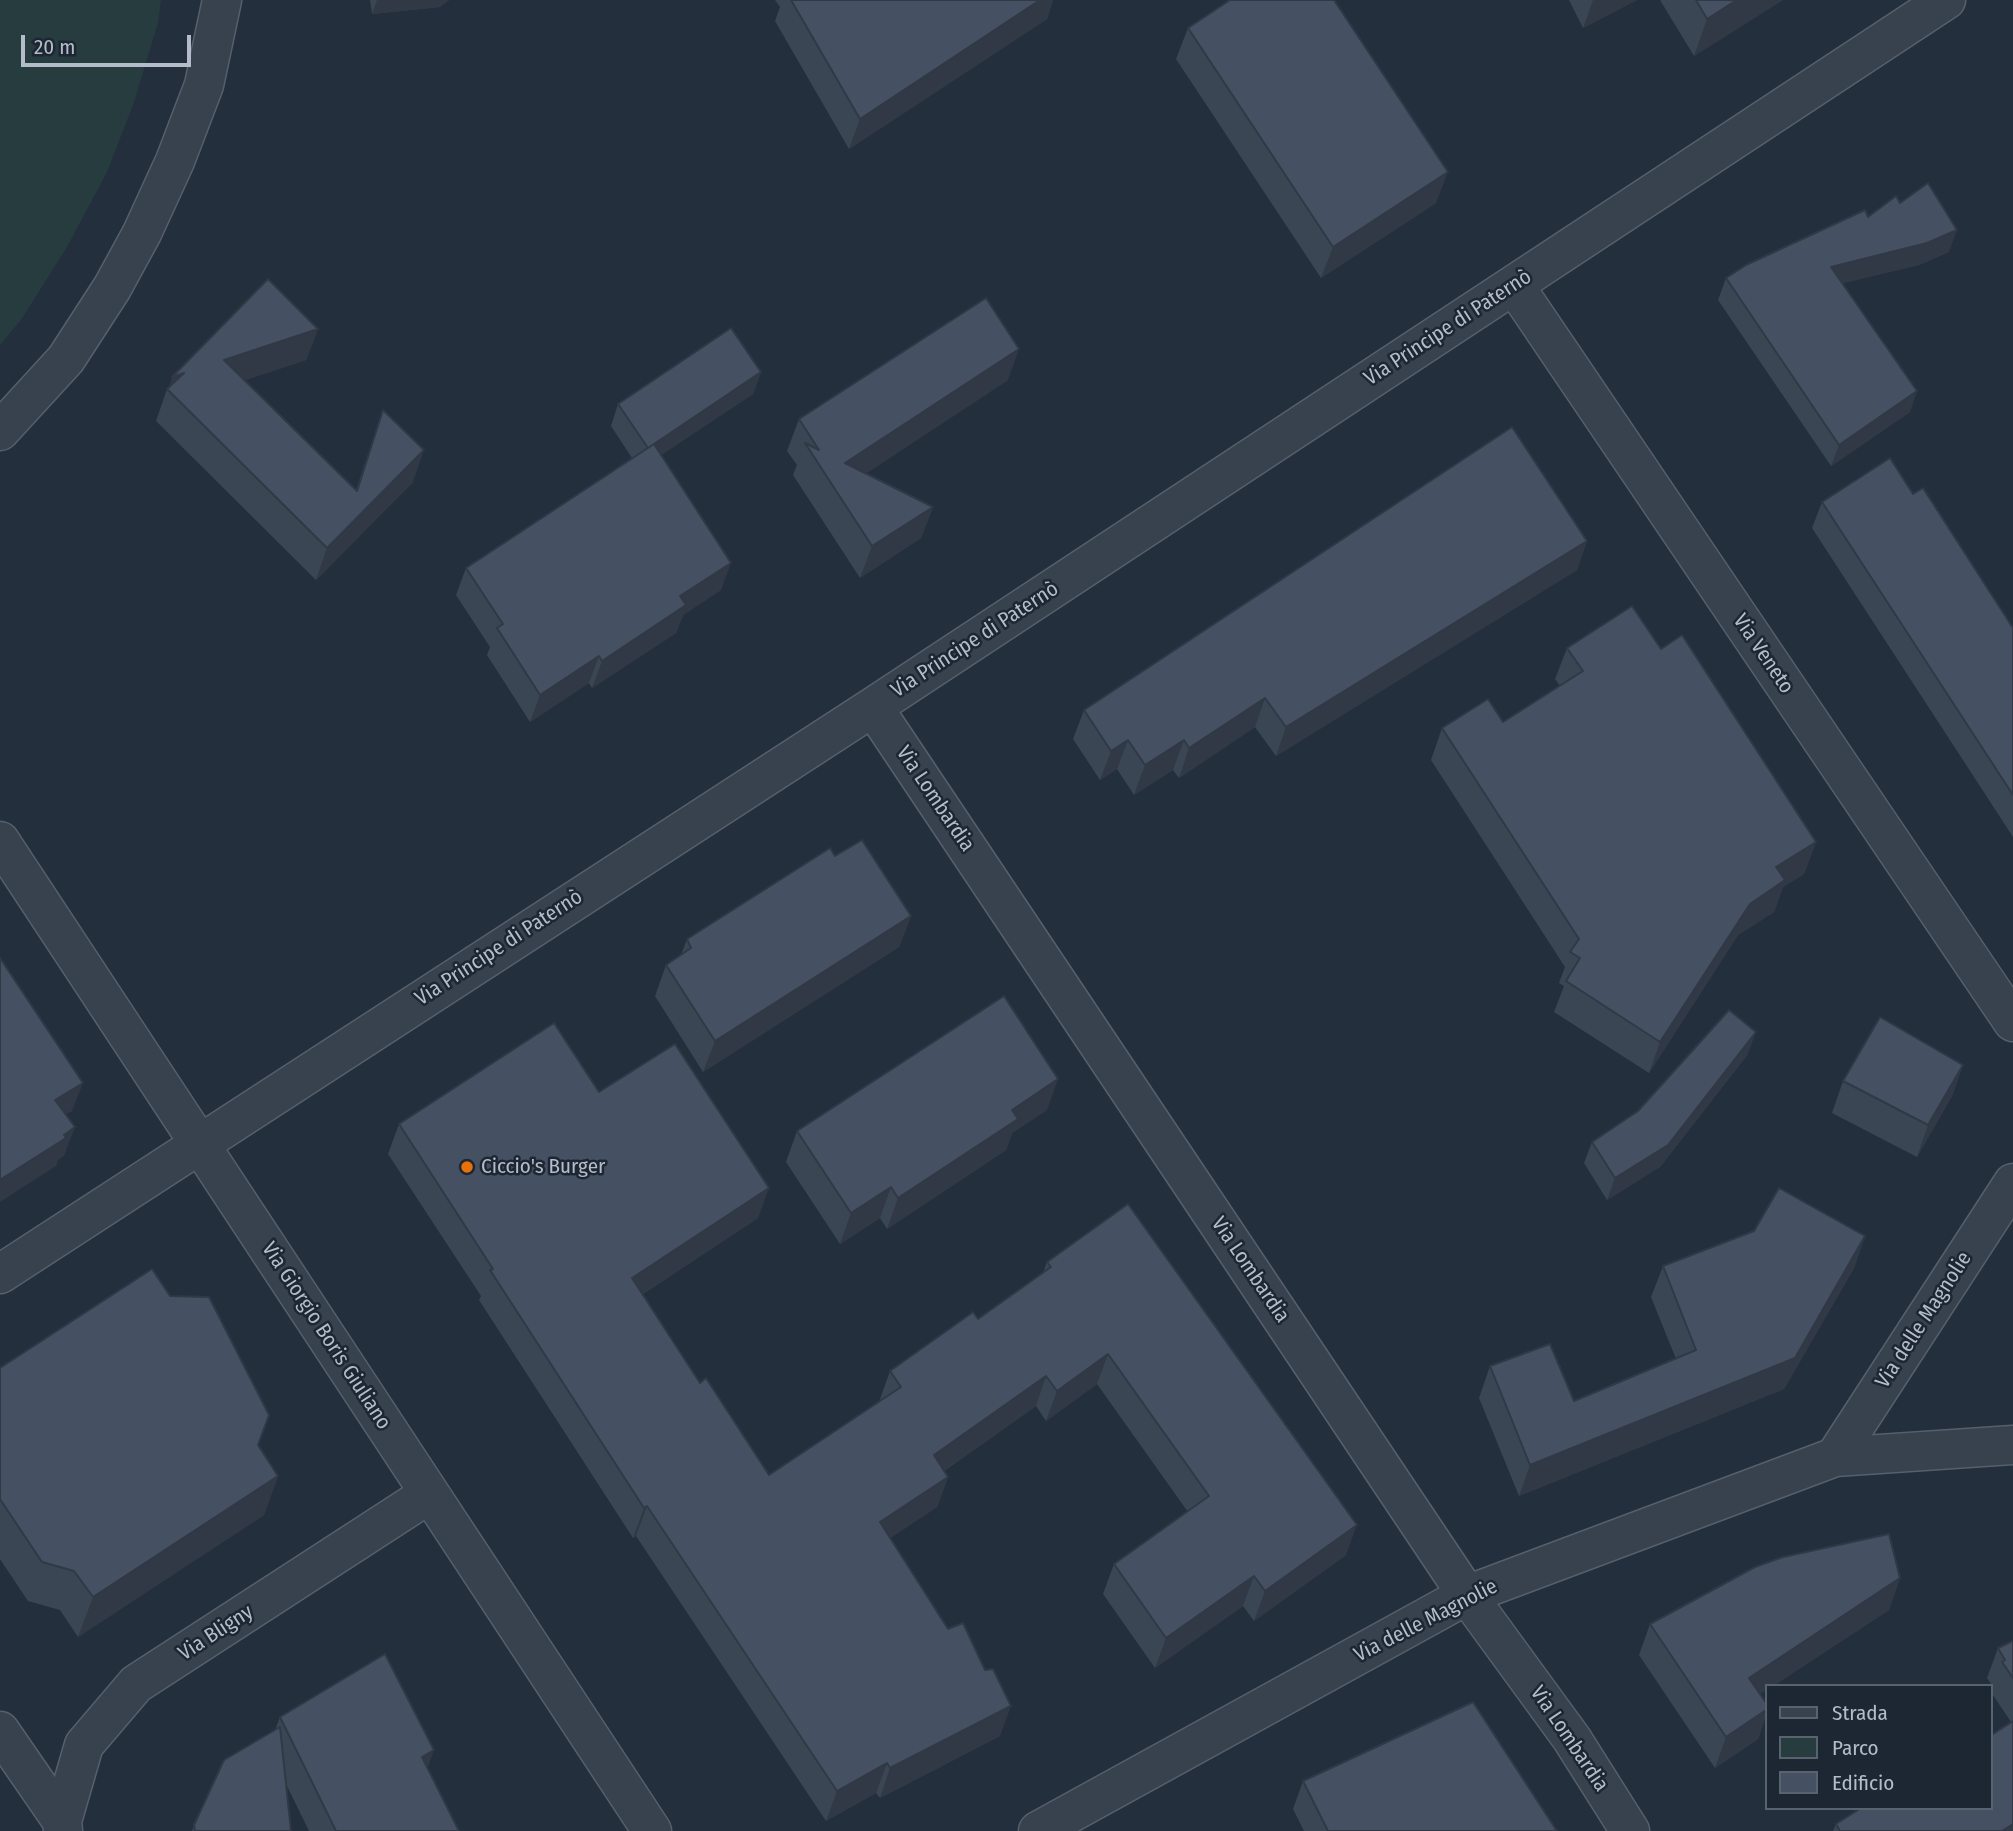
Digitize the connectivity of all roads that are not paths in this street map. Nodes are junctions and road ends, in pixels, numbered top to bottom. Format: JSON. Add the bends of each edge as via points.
{"nodes":[{"id":1,"x":222,"y":0,"type":"edge"},
{"id":2,"x":1946,"y":0,"type":"edge"},
{"id":3,"x":1514,"y":285,"type":"junction"},
{"id":4,"x":0,"y":431,"type":"edge"},
{"id":5,"x":873,"y":707,"type":"junction"},
{"id":6,"x":0,"y":841,"type":"edge"},
{"id":7,"x":2013,"y":1023,"type":"edge"},
{"id":8,"x":199,"y":1143,"type":"junction"},
{"id":9,"x":2013,"y":1183,"type":"edge"},
{"id":10,"x":0,"y":1274,"type":"edge"},
{"id":11,"x":2013,"y":1445,"type":"edge"},
{"id":12,"x":1835,"y":1457,"type":"junction"},
{"id":13,"x":429,"y":1494,"type":"junction"},
{"id":14,"x":1467,"y":1595,"type":"junction"},
{"id":15,"x":0,"y":1731,"type":"edge"},
{"id":16,"x":62,"y":1826,"type":"edge"},
{"id":17,"x":652,"y":1831,"type":"edge"},
{"id":18,"x":1038,"y":1831,"type":"edge"},
{"id":19,"x":1630,"y":1831,"type":"edge"}],
"edges":[{"from":1,"to":4,"type":"street","via":[[204,85],[142,233],[66,359]]},
{"from":2,"to":3,"type":"street","name":"Via Principe di Paternò"},
{"from":3,"to":5,"type":"street","name":"Via Principe di Paternò"},
{"from":3,"to":7,"type":"street","name":"Via Veneto"},
{"from":5,"to":8,"type":"street","name":"Via Principe di Paternò"},
{"from":5,"to":14,"type":"street","name":"Via Lombardia"},
{"from":6,"to":8,"type":"street","name":"Via Giorgio Boris Giuliano"},
{"from":8,"to":10,"type":"street","name":"Via Principe di Paternò"},
{"from":8,"to":13,"type":"street","name":"Via Giorgio Boris Giuliano"},
{"from":9,"to":12,"type":"street","name":"Via delle Magnolie"},
{"from":11,"to":12,"type":"street","name":"Via delle Magnolie"},
{"from":12,"to":14,"type":"street","name":"Via delle Magnolie"},
{"from":13,"to":16,"type":"street","name":"Via Bligny","via":[[136,1684],[84,1745]]},
{"from":13,"to":17,"type":"street","name":"Via Giorgio Boris Giuliano"},
{"from":14,"to":18,"type":"street","name":"Via delle Magnolie"},
{"from":14,"to":19,"type":"street","name":"Via Lombardia","via":[[1572,1739]]},
{"from":15,"to":16,"type":"street"}]}
